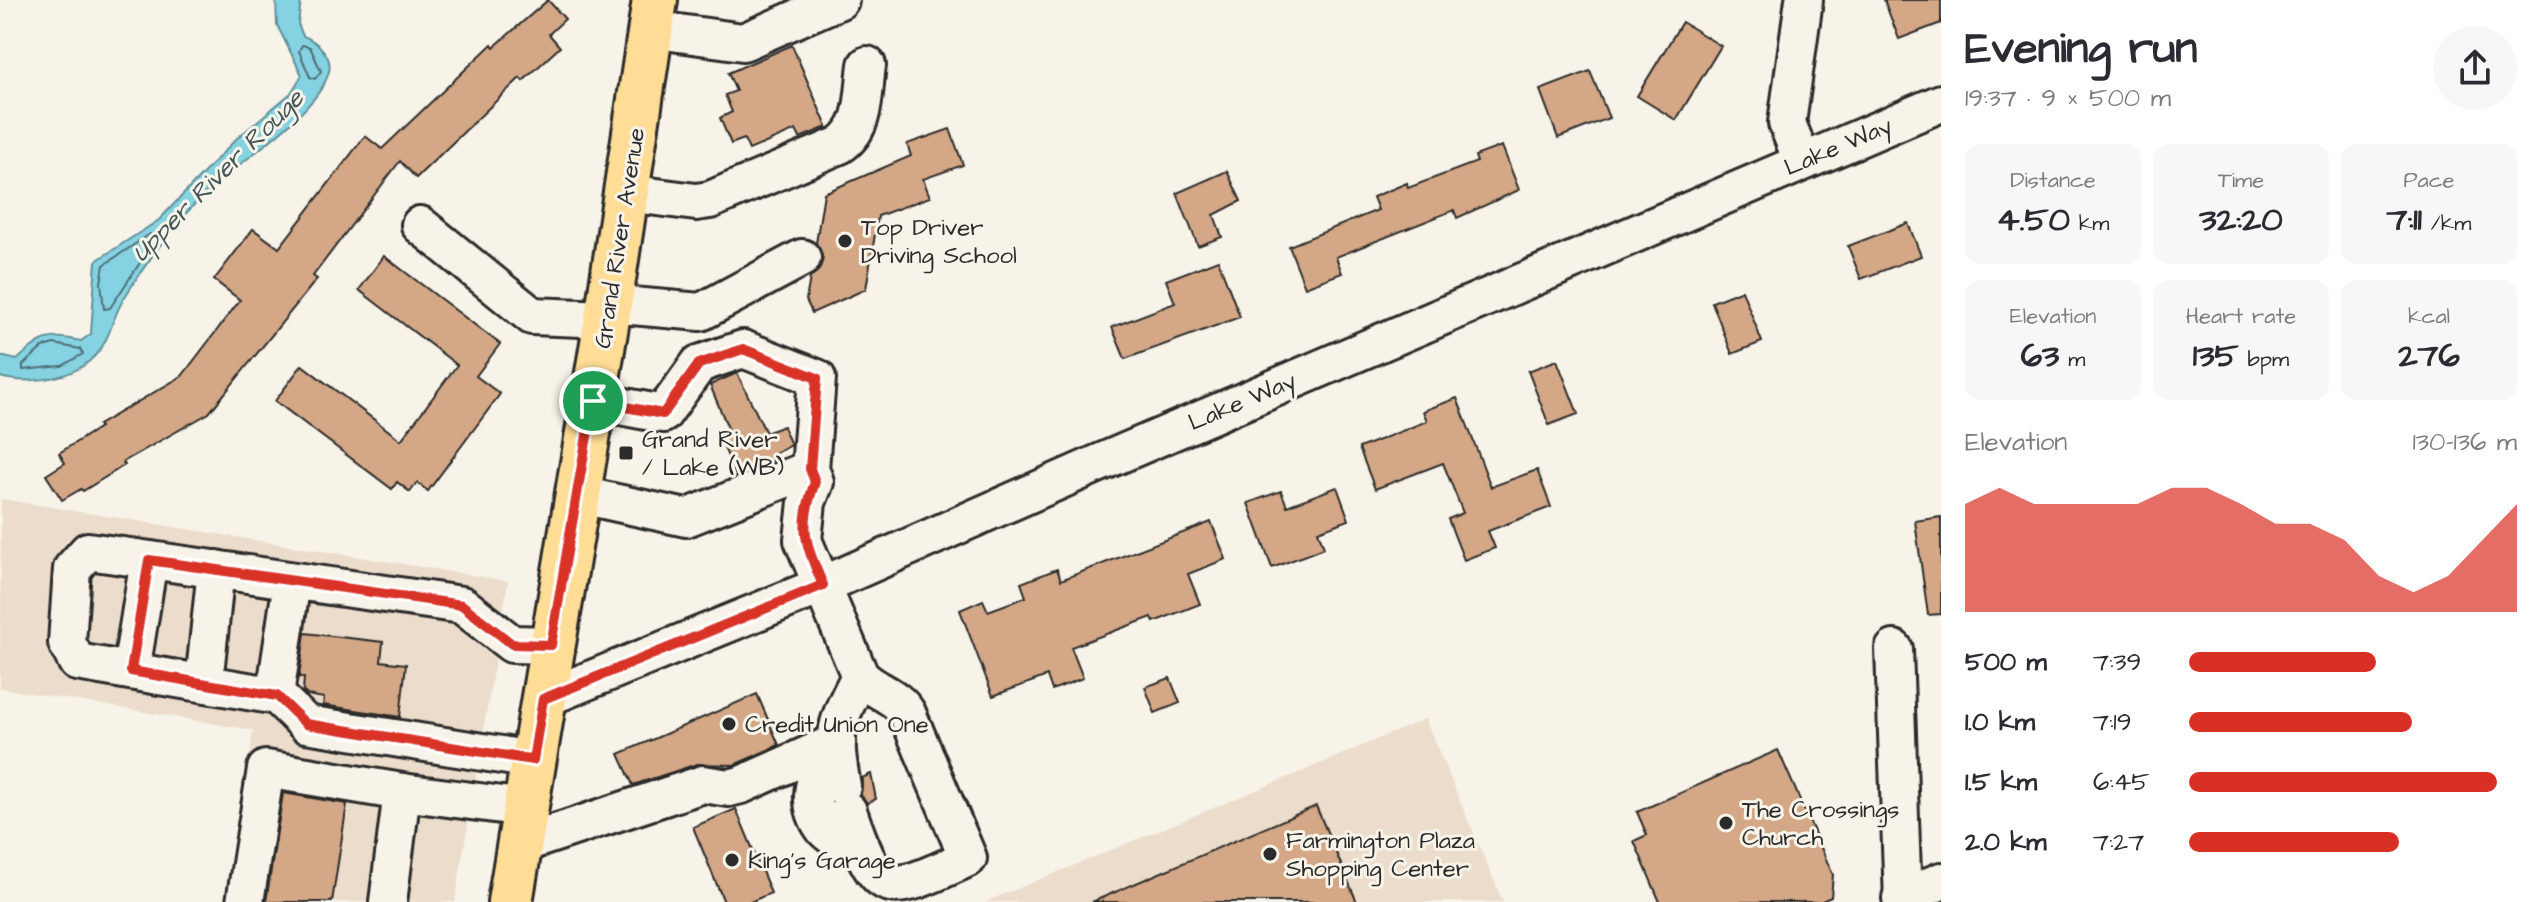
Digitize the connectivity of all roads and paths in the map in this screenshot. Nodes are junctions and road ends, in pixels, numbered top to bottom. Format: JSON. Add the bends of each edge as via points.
{"nodes":[{"id":1,"x":840,"y":0,"type":"edge"},
{"id":2,"x":1804,"y":0,"type":"edge"},
{"id":3,"x":652,"y":15,"type":"edge"},
{"id":4,"x":867,"y":65,"type":"dead end"},
{"id":5,"x":1941,"y":103,"type":"edge"},
{"id":6,"x":1802,"y":161,"type":"junction"},
{"id":7,"x":626,"y":193,"type":"junction"},
{"id":8,"x":420,"y":225,"type":"dead end"},
{"id":9,"x":802,"y":258,"type":"dead end"},
{"id":10,"x":608,"y":312,"type":"junction"},
{"id":11,"x":593,"y":401,"type":"junction"},
{"id":12,"x":810,"y":469,"type":"junction"},
{"id":13,"x":576,"y":494,"type":"junction"},
{"id":14,"x":149,"y":560,"type":"junction"},
{"id":15,"x":216,"y":569,"type":"junction"},
{"id":16,"x":292,"y":581,"type":"junction"},
{"id":17,"x":823,"y":585,"type":"junction"},
{"id":18,"x":551,"y":645,"type":"junction"},
{"id":19,"x":1894,"y":649,"type":"dead end"},
{"id":20,"x":131,"y":671,"type":"junction"},
{"id":21,"x":860,"y":676,"type":"junction"},
{"id":22,"x":204,"y":683,"type":"junction"},
{"id":23,"x":275,"y":695,"type":"junction"},
{"id":24,"x":543,"y":699,"type":"junction"},
{"id":25,"x":837,"y":742,"type":"junction"},
{"id":26,"x":533,"y":760,"type":"junction"},
{"id":27,"x":402,"y":792,"type":"junction"},
{"id":28,"x":522,"y":826,"type":"junction"},
{"id":29,"x":862,"y":852,"type":"junction"},
{"id":30,"x":1941,"y":881,"type":"edge"},
{"id":31,"x":1902,"y":900,"type":"edge"},
{"id":32,"x":245,"y":902,"type":"edge"},
{"id":33,"x":388,"y":902,"type":"edge"},
{"id":34,"x":510,"y":902,"type":"edge"}],
"edges":[{"from":1,"to":3,"type":"street","via":[[743,42]]},
{"from":2,"to":6,"type":"street","via":[[1787,123]]},
{"from":3,"to":7,"type":"main road","name":"Grand River Avenue"},
{"from":4,"to":7,"type":"street","via":[[859,123],[840,145],[710,200]]},
{"from":5,"to":6,"type":"street","name":"Lake Way"},
{"from":6,"to":17,"type":"street","name":"Lake Way"},
{"from":7,"to":10,"type":"main road","name":"Grand River Avenue"},
{"from":8,"to":10,"type":"street","via":[[532,316]]},
{"from":9,"to":10,"type":"street","via":[[701,312]]},
{"from":10,"to":11,"type":"main road","name":"Grand River Avenue"},
{"from":11,"to":12,"type":"street","via":[[663,414],[699,364],[743,349],[817,378]]},
{"from":11,"to":13,"type":"main road","name":"Grand River Avenue"},
{"from":12,"to":13,"type":"street","via":[[686,518]]},
{"from":12,"to":17,"type":"street","via":[[815,482],[803,540]]},
{"from":13,"to":18,"type":"main road","name":"Grand River Avenue"},
{"from":14,"to":15,"type":"street"},
{"from":14,"to":20,"type":"street"},
{"from":14,"to":20,"type":"street","via":[[88,551],[72,569],[67,643],[77,662]]},
{"from":15,"to":16,"type":"street"},
{"from":15,"to":22,"type":"street"},
{"from":16,"to":18,"type":"street","via":[[462,605],[512,644]]},
{"from":16,"to":23,"type":"street"},
{"from":17,"to":21,"type":"street"},
{"from":17,"to":24,"type":"street","name":"Lake Way"},
{"from":18,"to":24,"type":"main road","name":"Grand River Avenue"},
{"from":19,"to":31,"type":"street"},
{"from":20,"to":22,"type":"street"},
{"from":21,"to":25,"type":"street","via":[[837,721]]},
{"from":21,"to":29,"type":"street","via":[[893,696],[907,713],[968,858],[908,885],[891,886],[879,880]]},
{"from":22,"to":23,"type":"street"},
{"from":23,"to":26,"type":"street","via":[[306,724]]},
{"from":24,"to":26,"type":"main road","name":"Grand River Avenue"},
{"from":25,"to":28,"type":"street","via":[[741,785],[703,784]]},
{"from":25,"to":29,"type":"street","via":[[845,799]]},
{"from":25,"to":29,"type":"street","via":[[816,770],[812,786],[819,818],[825,831]]},
{"from":26,"to":28,"type":"main road","name":"Grand River Avenue"},
{"from":27,"to":28,"type":"street"},
{"from":27,"to":32,"type":"street","via":[[266,769]]},
{"from":27,"to":33,"type":"street"},
{"from":28,"to":34,"type":"main road","name":"Grand River Avenue"},
{"from":30,"to":31,"type":"street"}]}
